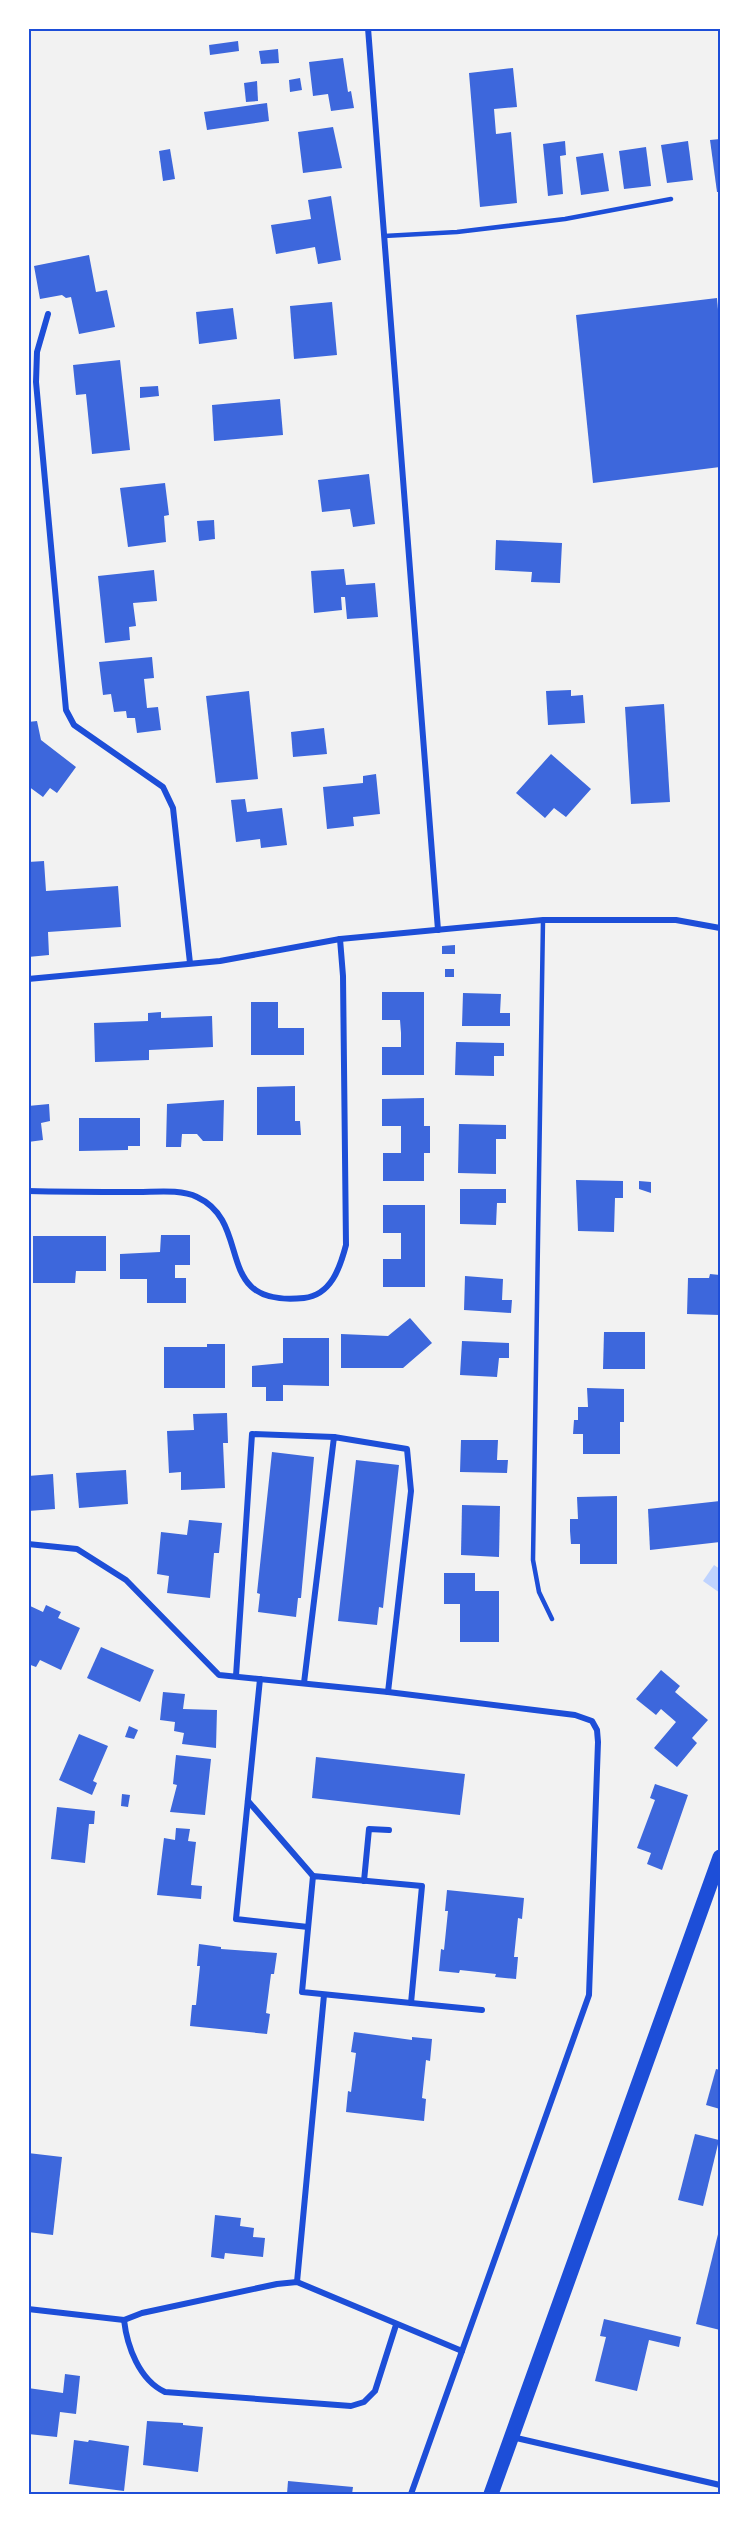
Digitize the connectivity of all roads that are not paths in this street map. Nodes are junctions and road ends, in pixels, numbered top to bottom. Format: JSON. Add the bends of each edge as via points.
{"nodes":[{"id":1,"x":368,"y":28,"type":"edge"},
{"id":2,"x":671,"y":199,"type":"dead end"},
{"id":3,"x":384,"y":236,"type":"junction"},
{"id":4,"x":48,"y":314,"type":"dead end"},
{"id":5,"x":543,"y":920,"type":"junction"},
{"id":6,"x":720,"y":928,"type":"edge"},
{"id":7,"x":438,"y":930,"type":"junction"},
{"id":8,"x":340,"y":939,"type":"junction"},
{"id":9,"x":190,"y":963,"type":"junction"},
{"id":10,"x":28,"y":979,"type":"edge"},
{"id":11,"x":28,"y":1191,"type":"edge"},
{"id":12,"x":334,"y":1437,"type":"junction"},
{"id":13,"x":28,"y":1544,"type":"edge"},
{"id":14,"x":552,"y":1619,"type":"dead end"},
{"id":15,"x":236,"y":1676,"type":"junction"},
{"id":16,"x":260,"y":1679,"type":"junction"},
{"id":17,"x":304,"y":1683,"type":"junction"},
{"id":18,"x":388,"y":1692,"type":"junction"},
{"id":19,"x":248,"y":1801,"type":"junction"},
{"id":20,"x":389,"y":1830,"type":"dead end"},
{"id":21,"x":720,"y":1857,"type":"edge"},
{"id":22,"x":313,"y":1876,"type":"junction"},
{"id":23,"x":364,"y":1881,"type":"junction"},
{"id":24,"x":308,"y":1927,"type":"junction"},
{"id":25,"x":324,"y":1995,"type":"junction"},
{"id":26,"x":411,"y":2003,"type":"junction"},
{"id":27,"x":482,"y":2010,"type":"dead end"},
{"id":28,"x":297,"y":2282,"type":"junction"},
{"id":29,"x":28,"y":2309,"type":"edge"},
{"id":30,"x":124,"y":2320,"type":"junction"},
{"id":31,"x":396,"y":2325,"type":"junction"},
{"id":32,"x":462,"y":2351,"type":"junction"},
{"id":33,"x":512,"y":2437,"type":"junction"},
{"id":34,"x":720,"y":2485,"type":"edge"},
{"id":35,"x":411,"y":2494,"type":"edge"},
{"id":36,"x":491,"y":2494,"type":"edge"}],
"edges":[{"from":1,"to":3,"type":"street"},
{"from":2,"to":3,"type":"lane","via":[[565,219]]},
{"from":3,"to":7,"type":"street"},
{"from":4,"to":9,"type":"street","via":[[37,352],[36,382],[66,710],[74,725],[163,787],[173,808]]},
{"from":5,"to":6,"type":"street","via":[[676,920]]},
{"from":5,"to":7,"type":"street"},
{"from":5,"to":14,"type":"lane","via":[[533,1560],[539,1592]]},
{"from":7,"to":8,"type":"street"},
{"from":8,"to":9,"type":"street"},
{"from":8,"to":11,"type":"street","via":[[344,976],[346,1245],[340,1267],[326,1289],[307,1298],[276,1299],[252,1287],[237,1266],[228,1228],[215,1208],[196,1196],[171,1192]]},
{"from":9,"to":10,"type":"street"},
{"from":12,"to":15,"type":"street","via":[[252,1434]]},
{"from":12,"to":17,"type":"street"},
{"from":12,"to":18,"type":"street","via":[[407,1449],[411,1491]]},
{"from":13,"to":15,"type":"street","via":[[77,1549],[126,1580],[219,1675]]},
{"from":15,"to":16,"type":"street"},
{"from":16,"to":17,"type":"street"},
{"from":16,"to":19,"type":"street"},
{"from":17,"to":18,"type":"street"},
{"from":18,"to":32,"type":"street","via":[[575,1714],[592,1721],[597,1730],[589,1995]]},
{"from":19,"to":22,"type":"street"},
{"from":19,"to":24,"type":"street","via":[[236,1919]]},
{"from":20,"to":23,"type":"street","via":[[369,1829]]},
{"from":21,"to":33,"type":"main road"},
{"from":22,"to":23,"type":"street"},
{"from":22,"to":24,"type":"street"},
{"from":23,"to":26,"type":"street","via":[[422,1886]]},
{"from":24,"to":25,"type":"street","via":[[302,1992]]},
{"from":25,"to":26,"type":"street"},
{"from":25,"to":28,"type":"street"},
{"from":26,"to":27,"type":"street"},
{"from":28,"to":30,"type":"street","via":[[153,2310]]},
{"from":28,"to":31,"type":"street"},
{"from":29,"to":30,"type":"street"},
{"from":30,"to":31,"type":"street","via":[[126,2339],[144,2374],[153,2386],[165,2392],[351,2406],[364,2402],[375,2391]]},
{"from":31,"to":32,"type":"street"},
{"from":32,"to":35,"type":"street"},
{"from":33,"to":34,"type":"street"},
{"from":33,"to":36,"type":"main road"}]}
